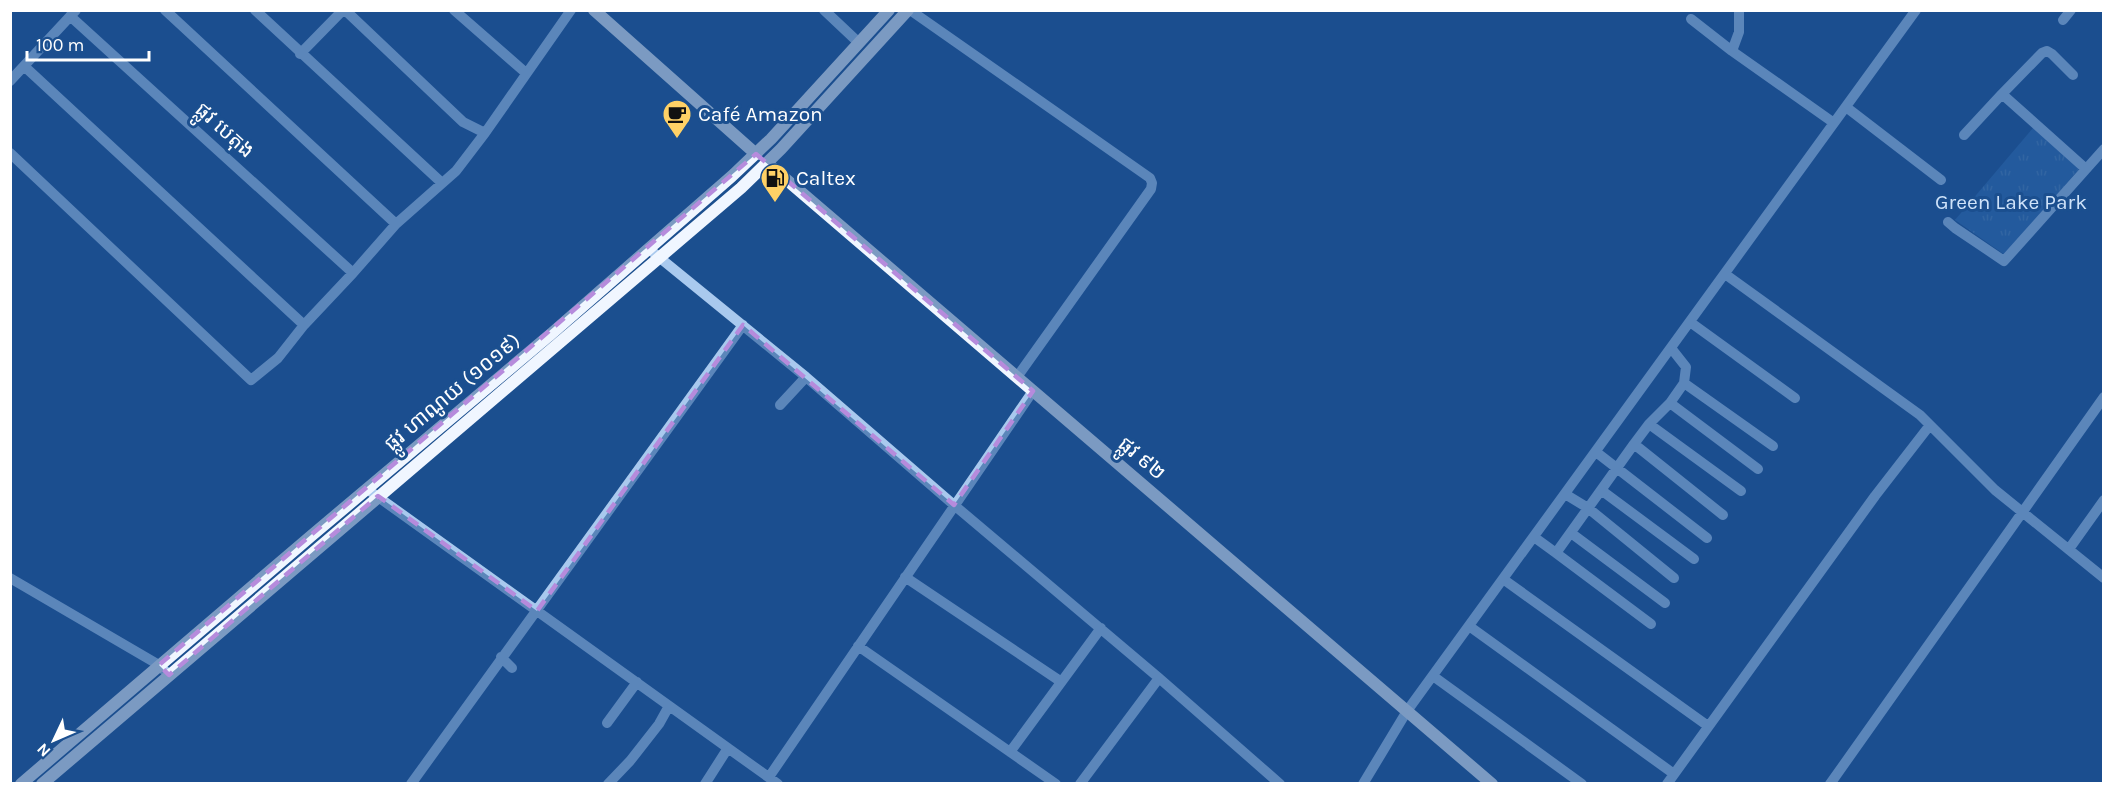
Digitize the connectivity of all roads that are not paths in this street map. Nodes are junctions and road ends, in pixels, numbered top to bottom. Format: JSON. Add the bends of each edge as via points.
{"nodes":[{"id":1,"x":165,"y":10,"type":"edge"},
{"id":2,"x":255,"y":10,"type":"edge"},
{"id":3,"x":344,"y":10,"type":"edge"},
{"id":4,"x":454,"y":10,"type":"edge"},
{"id":5,"x":571,"y":10,"type":"edge"},
{"id":6,"x":594,"y":10,"type":"edge"},
{"id":7,"x":824,"y":10,"type":"edge"},
{"id":8,"x":889,"y":10,"type":"edge"},
{"id":9,"x":909,"y":10,"type":"edge"},
{"id":10,"x":1739,"y":10,"type":"edge"},
{"id":11,"x":1916,"y":10,"type":"edge"},
{"id":12,"x":2071,"y":10,"type":"edge"},
{"id":13,"x":73,"y":13,"type":"edge"},
{"id":14,"x":1691,"y":19,"type":"dead end"},
{"id":15,"x":2063,"y":20,"type":"dead end"},
{"id":16,"x":859,"y":43,"type":"junction"},
{"id":17,"x":1732,"y":51,"type":"junction"},
{"id":18,"x":300,"y":54,"type":"junction"},
{"id":19,"x":24,"y":66,"type":"junction"},
{"id":20,"x":526,"y":73,"type":"junction"},
{"id":21,"x":2073,"y":75,"type":"dead end"},
{"id":22,"x":10,"y":81,"type":"edge"},
{"id":23,"x":2002,"y":94,"type":"junction"},
{"id":24,"x":1846,"y":107,"type":"junction"},
{"id":25,"x":1834,"y":123,"type":"junction"},
{"id":26,"x":485,"y":133,"type":"junction"},
{"id":27,"x":1964,"y":135,"type":"dead end"},
{"id":28,"x":2103,"y":149,"type":"edge"},
{"id":29,"x":10,"y":153,"type":"edge"},
{"id":30,"x":756,"y":154,"type":"junction"},
{"id":31,"x":767,"y":163,"type":"junction"},
{"id":32,"x":2086,"y":169,"type":"junction"},
{"id":33,"x":1941,"y":180,"type":"dead end"},
{"id":34,"x":442,"y":183,"type":"junction"},
{"id":35,"x":1948,"y":222,"type":"dead end"},
{"id":36,"x":396,"y":224,"type":"junction"},
{"id":37,"x":649,"y":249,"type":"junction"},
{"id":38,"x":661,"y":258,"type":"junction"},
{"id":39,"x":353,"y":273,"type":"junction"},
{"id":40,"x":1725,"y":274,"type":"junction"},
{"id":41,"x":1690,"y":322,"type":"junction"},
{"id":42,"x":304,"y":325,"type":"junction"},
{"id":43,"x":743,"y":325,"type":"junction"},
{"id":44,"x":1671,"y":348,"type":"junction"},
{"id":45,"x":806,"y":377,"type":"junction"},
{"id":46,"x":1017,"y":377,"type":"junction"},
{"id":47,"x":1684,"y":383,"type":"junction"},
{"id":48,"x":1033,"y":391,"type":"junction"},
{"id":49,"x":2103,"y":397,"type":"edge"},
{"id":50,"x":1795,"y":398,"type":"dead end"},
{"id":51,"x":1670,"y":403,"type":"junction"},
{"id":52,"x":780,"y":405,"type":"dead end"},
{"id":53,"x":1649,"y":424,"type":"junction"},
{"id":54,"x":1930,"y":424,"type":"junction"},
{"id":55,"x":1634,"y":444,"type":"junction"},
{"id":56,"x":1773,"y":446,"type":"dead end"},
{"id":57,"x":1596,"y":452,"type":"junction"},
{"id":58,"x":1617,"y":467,"type":"junction"},
{"id":59,"x":1758,"y":469,"type":"dead end"},
{"id":60,"x":367,"y":489,"type":"junction"},
{"id":61,"x":1601,"y":490,"type":"junction"},
{"id":62,"x":1741,"y":491,"type":"dead end"},
{"id":63,"x":1565,"y":494,"type":"junction"},
{"id":64,"x":378,"y":496,"type":"junction"},
{"id":65,"x":2103,"y":500,"type":"edge"},
{"id":66,"x":954,"y":506,"type":"junction"},
{"id":67,"x":1588,"y":508,"type":"junction"},
{"id":68,"x":2022,"y":511,"type":"junction"},
{"id":69,"x":1723,"y":515,"type":"dead end"},
{"id":70,"x":1570,"y":532,"type":"junction"},
{"id":71,"x":1534,"y":537,"type":"junction"},
{"id":72,"x":1707,"y":538,"type":"dead end"},
{"id":73,"x":2068,"y":549,"type":"junction"},
{"id":74,"x":1556,"y":554,"type":"junction"},
{"id":75,"x":1694,"y":559,"type":"dead end"},
{"id":76,"x":905,"y":577,"type":"junction"},
{"id":77,"x":10,"y":578,"type":"edge"},
{"id":78,"x":1674,"y":578,"type":"dead end"},
{"id":79,"x":2103,"y":578,"type":"edge"},
{"id":80,"x":1503,"y":579,"type":"junction"},
{"id":81,"x":1665,"y":603,"type":"dead end"},
{"id":82,"x":537,"y":611,"type":"junction"},
{"id":83,"x":1651,"y":624,"type":"dead end"},
{"id":84,"x":1469,"y":626,"type":"junction"},
{"id":85,"x":1101,"y":628,"type":"junction"},
{"id":86,"x":858,"y":646,"type":"junction"},
{"id":87,"x":501,"y":657,"type":"junction"},
{"id":88,"x":159,"y":665,"type":"junction"},
{"id":89,"x":512,"y":668,"type":"dead end"},
{"id":90,"x":169,"y":675,"type":"junction"},
{"id":91,"x":1433,"y":676,"type":"junction"},
{"id":92,"x":1159,"y":678,"type":"junction"},
{"id":93,"x":1060,"y":681,"type":"junction"},
{"id":94,"x":637,"y":682,"type":"junction"},
{"id":95,"x":669,"y":706,"type":"junction"},
{"id":96,"x":1407,"y":711,"type":"junction"},
{"id":97,"x":607,"y":723,"type":"dead end"},
{"id":98,"x":1708,"y":726,"type":"junction"},
{"id":99,"x":728,"y":748,"type":"junction"},
{"id":100,"x":1010,"y":752,"type":"junction"},
{"id":101,"x":1674,"y":774,"type":"junction"},
{"id":102,"x":773,"y":780,"type":"edge"},
{"id":103,"x":21,"y":783,"type":"edge"},
{"id":104,"x":42,"y":783,"type":"edge"},
{"id":105,"x":411,"y":783,"type":"edge"},
{"id":106,"x":608,"y":783,"type":"edge"},
{"id":107,"x":705,"y":783,"type":"edge"},
{"id":108,"x":1056,"y":783,"type":"edge"},
{"id":109,"x":1080,"y":783,"type":"edge"},
{"id":110,"x":1280,"y":783,"type":"edge"},
{"id":111,"x":1363,"y":783,"type":"edge"},
{"id":112,"x":1492,"y":783,"type":"edge"},
{"id":113,"x":1582,"y":783,"type":"edge"},
{"id":114,"x":1667,"y":783,"type":"edge"},
{"id":115,"x":1830,"y":783,"type":"edge"}],
"edges":[{"from":1,"to":36,"type":"street"},
{"from":2,"to":18,"type":"street"},
{"from":3,"to":18,"type":"street"},
{"from":3,"to":26,"type":"street","via":[[463,122]]},
{"from":4,"to":20,"type":"street"},
{"from":5,"to":20,"type":"street"},
{"from":6,"to":30,"type":"main road"},
{"from":7,"to":16,"type":"street"},
{"from":8,"to":16,"type":"main road","name":"ផ្លូវ ហាណូយ (១០១៩)"},
{"from":9,"to":31,"type":"main road","name":"ផ្លូវ ហាណូយ (១០១៩)"},
{"from":9,"to":46,"type":"street","via":[[1152,183]]},
{"from":10,"to":17,"type":"street","via":[[1739,32]]},
{"from":11,"to":24,"type":"street"},
{"from":12,"to":15,"type":"street"},
{"from":13,"to":19,"type":"street"},
{"from":13,"to":39,"type":"street","name":"ផ្លូវ បេតុង"},
{"from":14,"to":17,"type":"street"},
{"from":16,"to":30,"type":"main road","name":"ផ្លូវ ហាណូយ (១០១៩)"},
{"from":17,"to":25,"type":"street"},
{"from":18,"to":34,"type":"street"},
{"from":19,"to":22,"type":"street"},
{"from":19,"to":42,"type":"street"},
{"from":20,"to":26,"type":"street"},
{"from":21,"to":23,"type":"street","via":[[2047,51]]},
{"from":23,"to":27,"type":"street"},
{"from":23,"to":32,"type":"street"},
{"from":24,"to":25,"type":"street"},
{"from":24,"to":33,"type":"street"},
{"from":25,"to":40,"type":"street"},
{"from":26,"to":34,"type":"street"},
{"from":28,"to":32,"type":"street"},
{"from":29,"to":42,"type":"street","via":[[251,380],[278,358]]},
{"from":30,"to":31,"type":"street"},
{"from":30,"to":37,"type":"main road","name":"ផ្លូវ ហាណូយ (១០១៩)"},
{"from":31,"to":38,"type":"main road","name":"ផ្លូវ ហាណូយ (១០១៩)"},
{"from":31,"to":46,"type":"main road","name":"ផ្លូវ ៩២"},
{"from":32,"to":35,"type":"street","via":[[2004,261]]},
{"from":34,"to":36,"type":"street"},
{"from":36,"to":39,"type":"street"},
{"from":37,"to":38,"type":"street"},
{"from":37,"to":60,"type":"main road","name":"ផ្លូវ ហាណូយ (១០១៩)"},
{"from":38,"to":43,"type":"street"},
{"from":38,"to":64,"type":"main road","name":"ផ្លូវ ហាណូយ (១០១៩)"},
{"from":39,"to":42,"type":"street"},
{"from":40,"to":41,"type":"street"},
{"from":40,"to":54,"type":"street"},
{"from":41,"to":44,"type":"street"},
{"from":41,"to":50,"type":"street"},
{"from":43,"to":45,"type":"street"},
{"from":43,"to":82,"type":"street"},
{"from":44,"to":47,"type":"street","via":[[1686,367]]},
{"from":44,"to":57,"type":"street"},
{"from":45,"to":52,"type":"street"},
{"from":45,"to":66,"type":"street"},
{"from":46,"to":48,"type":"main road","name":"ផ្លូវ ៩២"},
{"from":47,"to":51,"type":"street"},
{"from":47,"to":56,"type":"street"},
{"from":48,"to":66,"type":"street"},
{"from":48,"to":96,"type":"main road","name":"ផ្លូវ ៩២"},
{"from":49,"to":68,"type":"street"},
{"from":51,"to":53,"type":"street"},
{"from":51,"to":59,"type":"street"},
{"from":53,"to":55,"type":"street"},
{"from":53,"to":62,"type":"street"},
{"from":54,"to":68,"type":"street","via":[[1995,490]]},
{"from":54,"to":98,"type":"street"},
{"from":55,"to":58,"type":"street"},
{"from":55,"to":69,"type":"street"},
{"from":57,"to":58,"type":"street"},
{"from":57,"to":63,"type":"street"},
{"from":58,"to":61,"type":"street"},
{"from":58,"to":72,"type":"street"},
{"from":60,"to":64,"type":"street"},
{"from":60,"to":88,"type":"main road","name":"ផ្លូវ ហាណូយ (១០១៩)"},
{"from":61,"to":67,"type":"street"},
{"from":61,"to":75,"type":"street"},
{"from":63,"to":67,"type":"street"},
{"from":63,"to":71,"type":"street"},
{"from":64,"to":82,"type":"street"},
{"from":64,"to":90,"type":"main road","name":"ផ្លូវ ហាណូយ (១០១៩)"},
{"from":65,"to":73,"type":"street"},
{"from":66,"to":76,"type":"street"},
{"from":66,"to":85,"type":"street"},
{"from":67,"to":70,"type":"street"},
{"from":67,"to":78,"type":"street"},
{"from":68,"to":73,"type":"street"},
{"from":68,"to":115,"type":"street"},
{"from":70,"to":74,"type":"street"},
{"from":70,"to":81,"type":"street"},
{"from":71,"to":74,"type":"street"},
{"from":71,"to":80,"type":"street"},
{"from":73,"to":79,"type":"street"},
{"from":74,"to":83,"type":"street"},
{"from":76,"to":86,"type":"street"},
{"from":76,"to":93,"type":"street"},
{"from":77,"to":88,"type":"street"},
{"from":80,"to":84,"type":"street"},
{"from":80,"to":98,"type":"street"},
{"from":82,"to":87,"type":"street"},
{"from":82,"to":94,"type":"street"},
{"from":84,"to":91,"type":"street"},
{"from":84,"to":101,"type":"street"},
{"from":85,"to":92,"type":"street"},
{"from":85,"to":93,"type":"street"},
{"from":86,"to":100,"type":"street"},
{"from":86,"to":102,"type":"street"},
{"from":87,"to":89,"type":"street"},
{"from":87,"to":105,"type":"street"},
{"from":88,"to":90,"type":"street"},
{"from":88,"to":103,"type":"main road","name":"ផ្លូវ ហាណូយ (១០១៩)"},
{"from":90,"to":104,"type":"main road","name":"ផ្លូវ ហាណូយ (១០១៩)"},
{"from":91,"to":96,"type":"street"},
{"from":91,"to":113,"type":"street"},
{"from":92,"to":109,"type":"street"},
{"from":92,"to":110,"type":"street"},
{"from":93,"to":100,"type":"street"},
{"from":94,"to":95,"type":"street"},
{"from":94,"to":97,"type":"street"},
{"from":95,"to":99,"type":"street"},
{"from":95,"to":106,"type":"street","via":[[630,761]]},
{"from":96,"to":111,"type":"street"},
{"from":96,"to":112,"type":"main road","name":"ផ្លូវ ៩២"},
{"from":98,"to":101,"type":"street"},
{"from":99,"to":102,"type":"street"},
{"from":99,"to":107,"type":"street"},
{"from":100,"to":108,"type":"street"},
{"from":101,"to":114,"type":"street"}]}
